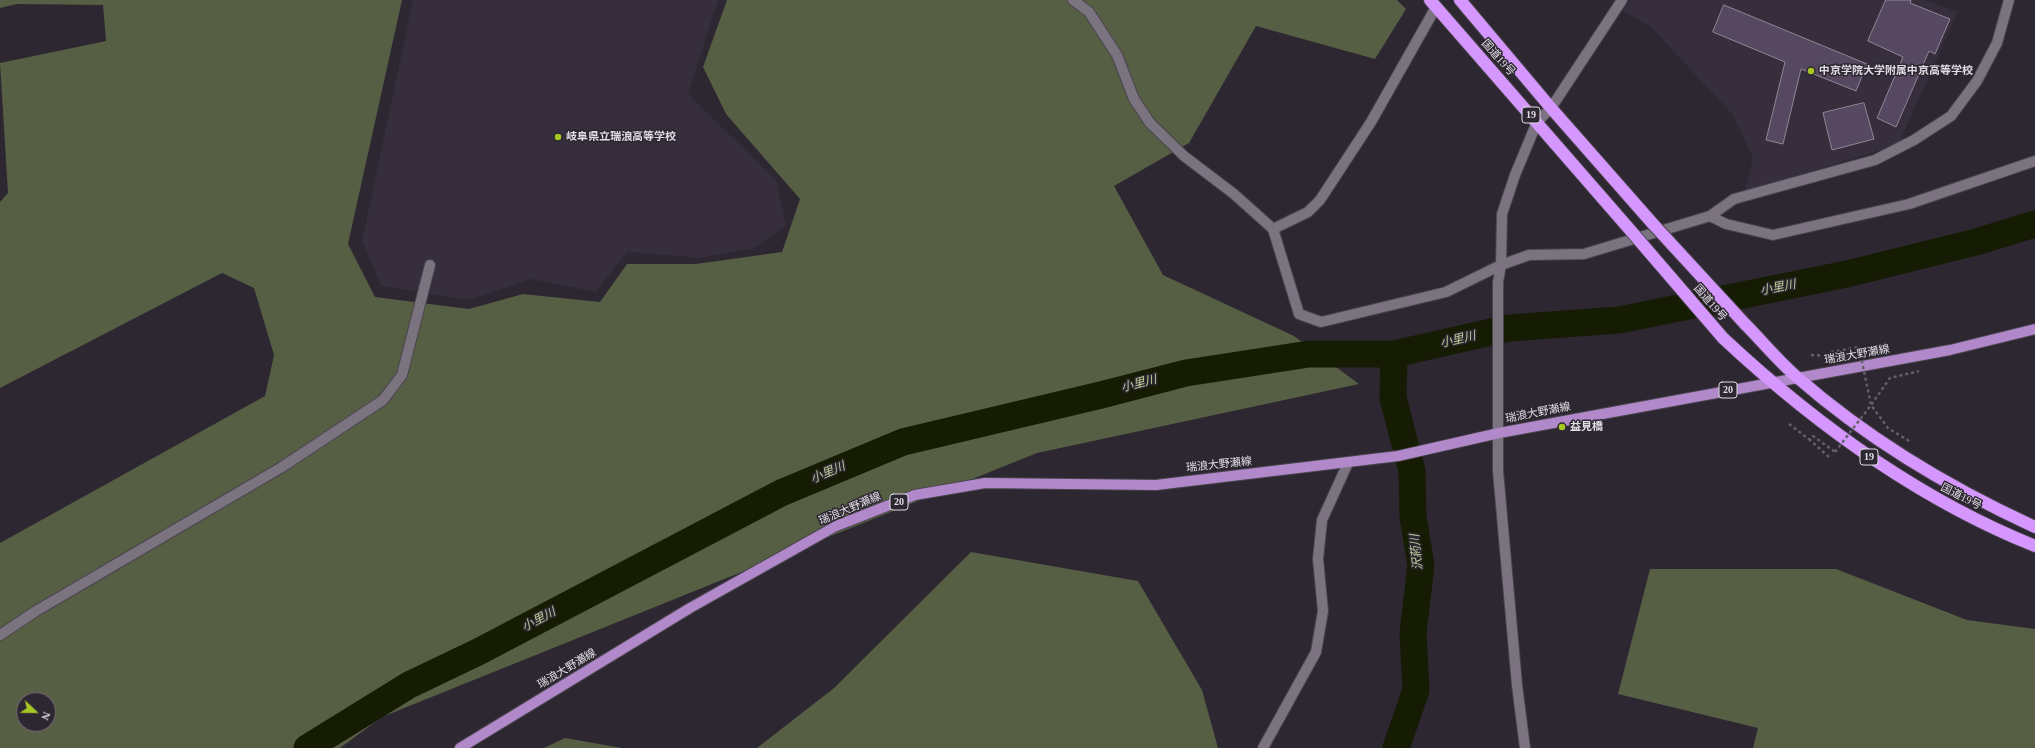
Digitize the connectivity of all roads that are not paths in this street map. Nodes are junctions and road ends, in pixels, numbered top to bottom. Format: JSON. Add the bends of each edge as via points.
{"nodes":[{"id":1,"x":1073,"y":0,"type":"edge"},
{"id":2,"x":1460,"y":0,"type":"edge"},
{"id":3,"x":1622,"y":0,"type":"edge"},
{"id":4,"x":2009,"y":0,"type":"edge"},
{"id":5,"x":1433,"y":4,"type":"edge"},
{"id":6,"x":1551,"y":108,"type":"junction"},
{"id":7,"x":1537,"y":122,"type":"junction"},
{"id":8,"x":2035,"y":161,"type":"edge"},
{"id":9,"x":1710,"y":216,"type":"junction"},
{"id":10,"x":1273,"y":229,"type":"junction"},
{"id":11,"x":430,"y":265,"type":"dead end"},
{"id":12,"x":1501,"y":265,"type":"junction"},
{"id":13,"x":2035,"y":329,"type":"edge"},
{"id":14,"x":1798,"y":378,"type":"junction"},
{"id":15,"x":1770,"y":382,"type":"junction"},
{"id":16,"x":1499,"y":432,"type":"junction"},
{"id":17,"x":1348,"y":463,"type":"junction"},
{"id":18,"x":2035,"y":527,"type":"edge"},
{"id":19,"x":2035,"y":546,"type":"edge"},
{"id":20,"x":0,"y":634,"type":"edge"},
{"id":21,"x":460,"y":748,"type":"edge"},
{"id":22,"x":1263,"y":748,"type":"edge"},
{"id":23,"x":1525,"y":748,"type":"edge"}],
"edges":[{"from":1,"to":10,"type":"street","via":[[1089,12],[1117,55],[1134,98],[1150,123],[1184,156],[1234,194]]},
{"from":2,"to":6,"type":"highway","name":"国道19号","number":"19"},
{"from":3,"to":6,"type":"street"},
{"from":4,"to":9,"type":"street","via":[[1997,43],[1977,81],[1951,116],[1914,140],[1875,160],[1734,199]]},
{"from":5,"to":7,"type":"highway","name":"国道19号","number":"19"},
{"from":5,"to":10,"type":"street","via":[[1371,122],[1320,200],[1308,212]]},
{"from":6,"to":7,"type":"street"},
{"from":6,"to":14,"type":"highway","name":"国道19号","number":"19","bridge":true,"via":[[1653,224]]},
{"from":7,"to":12,"type":"street","via":[[1502,214]]},
{"from":7,"to":15,"type":"highway","name":"国道19号","number":"19","bridge":true,"via":[[1724,338]]},
{"from":8,"to":9,"type":"street","via":[[1909,204],[1773,235],[1726,224]]},
{"from":9,"to":12,"type":"street","via":[[1584,254],[1530,254]]},
{"from":10,"to":12,"type":"street","via":[[1299,314],[1321,322],[1446,292]]},
{"from":11,"to":20,"type":"street","via":[[402,375],[383,400],[282,467]]},
{"from":12,"to":16,"type":"street","via":[[1498,282]]},
{"from":13,"to":14,"type":"main road","name":"瑞浪大野瀬線","number":"20","via":[[1950,350]]},
{"from":14,"to":15,"type":"main road","name":"瑞浪大野瀬線","number":"20"},
{"from":14,"to":18,"type":"highway","name":"国道19号","number":"19","via":[[1885,446],[1972,497]]},
{"from":15,"to":16,"type":"main road","name":"瑞浪大野瀬線","number":"20"},
{"from":15,"to":19,"type":"highway","name":"国道19号","number":"19","via":[[1789,394],[1856,449],[1921,491],[2004,534]]},
{"from":16,"to":17,"type":"main road","name":"瑞浪大野瀬線","number":"20","via":[[1398,456]]},
{"from":16,"to":23,"type":"street","via":[[1498,471]]},
{"from":17,"to":21,"type":"main road","name":"瑞浪大野瀬線","number":"20","via":[[1156,485],[985,483],[915,495],[836,526],[690,608]]},
{"from":17,"to":22,"type":"street","via":[[1322,520],[1318,559],[1323,611],[1316,652]]}]}
